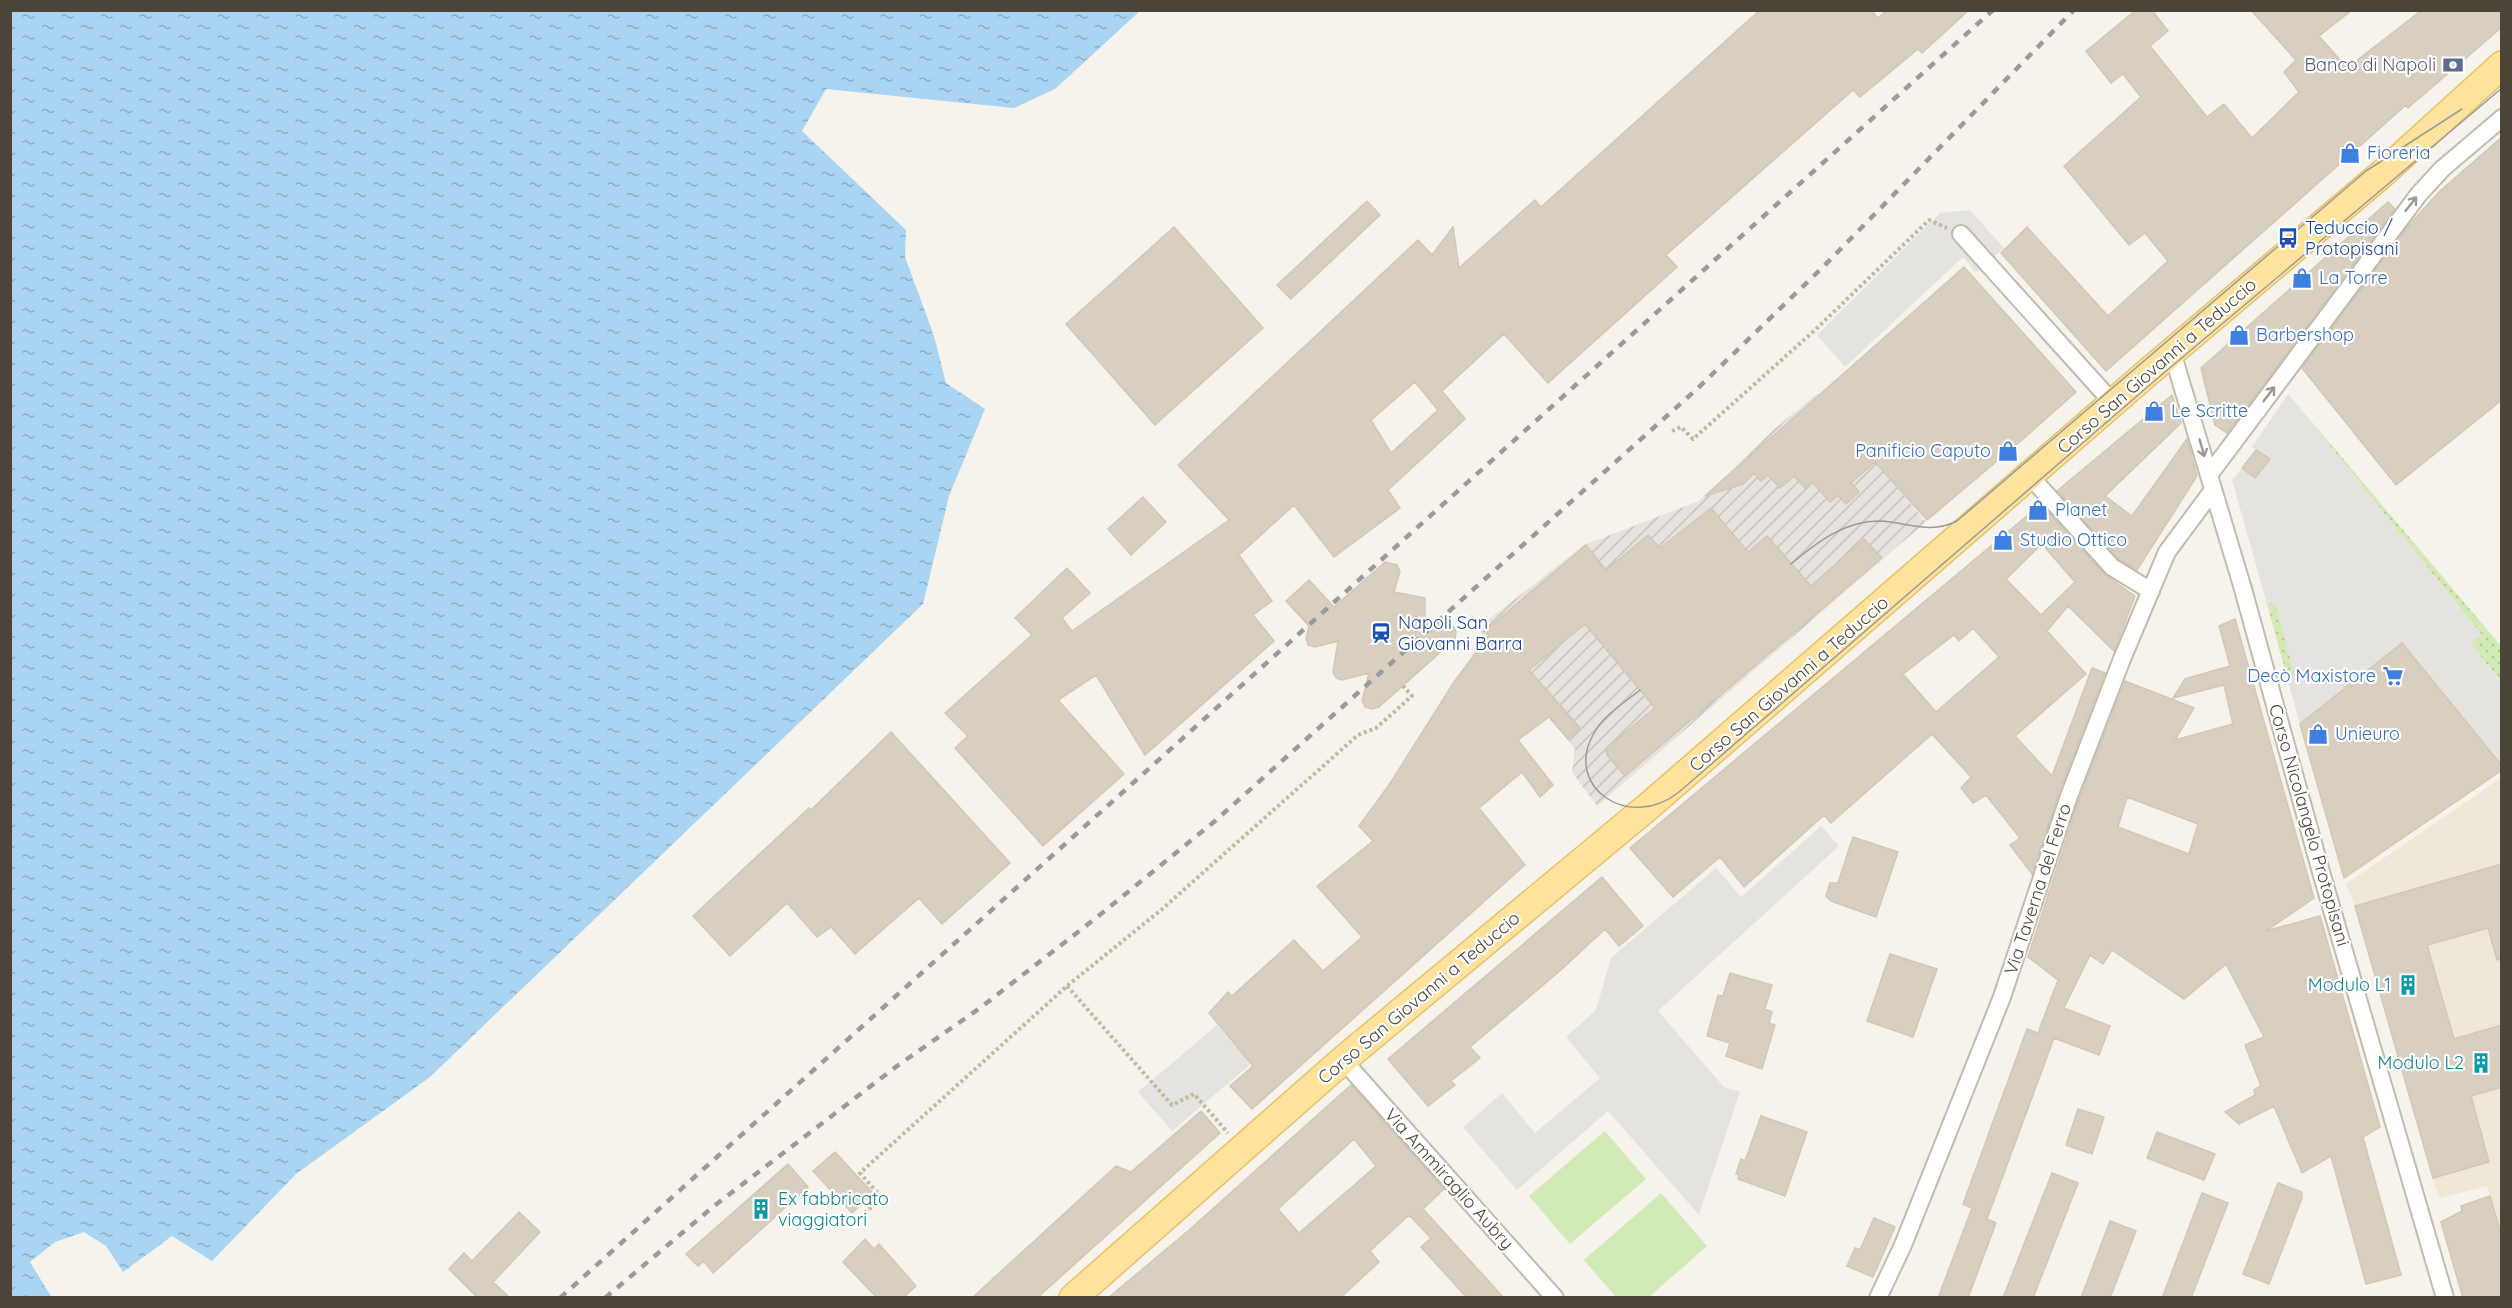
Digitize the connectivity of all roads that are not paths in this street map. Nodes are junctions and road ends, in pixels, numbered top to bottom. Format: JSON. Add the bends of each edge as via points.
{"nodes":[{"id":1,"x":2502,"y":65,"type":"edge"},
{"id":2,"x":2502,"y":87,"type":"edge"},
{"id":3,"x":2502,"y":118,"type":"edge"},
{"id":4,"x":2383,"y":173,"type":"junction"},
{"id":5,"x":1961,"y":234,"type":"road end"},
{"id":6,"x":2172,"y":352,"type":"junction"},
{"id":7,"x":2113,"y":403,"type":"junction"},
{"id":8,"x":2029,"y":475,"type":"junction"},
{"id":9,"x":2211,"y":482,"type":"junction"},
{"id":10,"x":2151,"y":591,"type":"junction"},
{"id":11,"x":1343,"y":1060,"type":"junction"},
{"id":12,"x":1073,"y":1298,"type":"edge"},
{"id":13,"x":1555,"y":1298,"type":"edge"},
{"id":14,"x":1878,"y":1298,"type":"edge"},
{"id":15,"x":2445,"y":1298,"type":"edge"}],
"edges":[{"from":1,"to":4,"type":"main road","name":"Corso San Giovanni a Teduccio"},
{"from":2,"to":4,"type":"main road","via":[[2428,148]]},
{"from":9,"to":3,"type":"street","name":"Via Taverna del Ferro","one_way":true,"via":[[2419,194]]},
{"from":4,"to":6,"type":"main road","name":"Corso San Giovanni a Teduccio"},
{"from":5,"to":7,"type":"street"},
{"from":6,"to":7,"type":"main road","name":"Corso San Giovanni a Teduccio"},
{"from":6,"to":9,"type":"street","name":"Corso Nicolangelo Protopisani","one_way":true},
{"from":7,"to":8,"type":"main road","name":"Corso San Giovanni a Teduccio"},
{"from":8,"to":10,"type":"street","via":[[2112,567]]},
{"from":8,"to":11,"type":"main road","name":"Corso San Giovanni a Teduccio","via":[[1650,805]]},
{"from":9,"to":10,"type":"street","name":"Via Taverna del Ferro","via":[[2167,552]]},
{"from":9,"to":15,"type":"street","name":"Corso Nicolangelo Protopisani"},
{"from":10,"to":14,"type":"street","name":"Via Taverna del Ferro","via":[[2069,796],[2002,997]]},
{"from":11,"to":12,"type":"main road","name":"Corso San Giovanni a Teduccio"},
{"from":11,"to":13,"type":"street","name":"Via Ammiraglio Aubry"}]}
